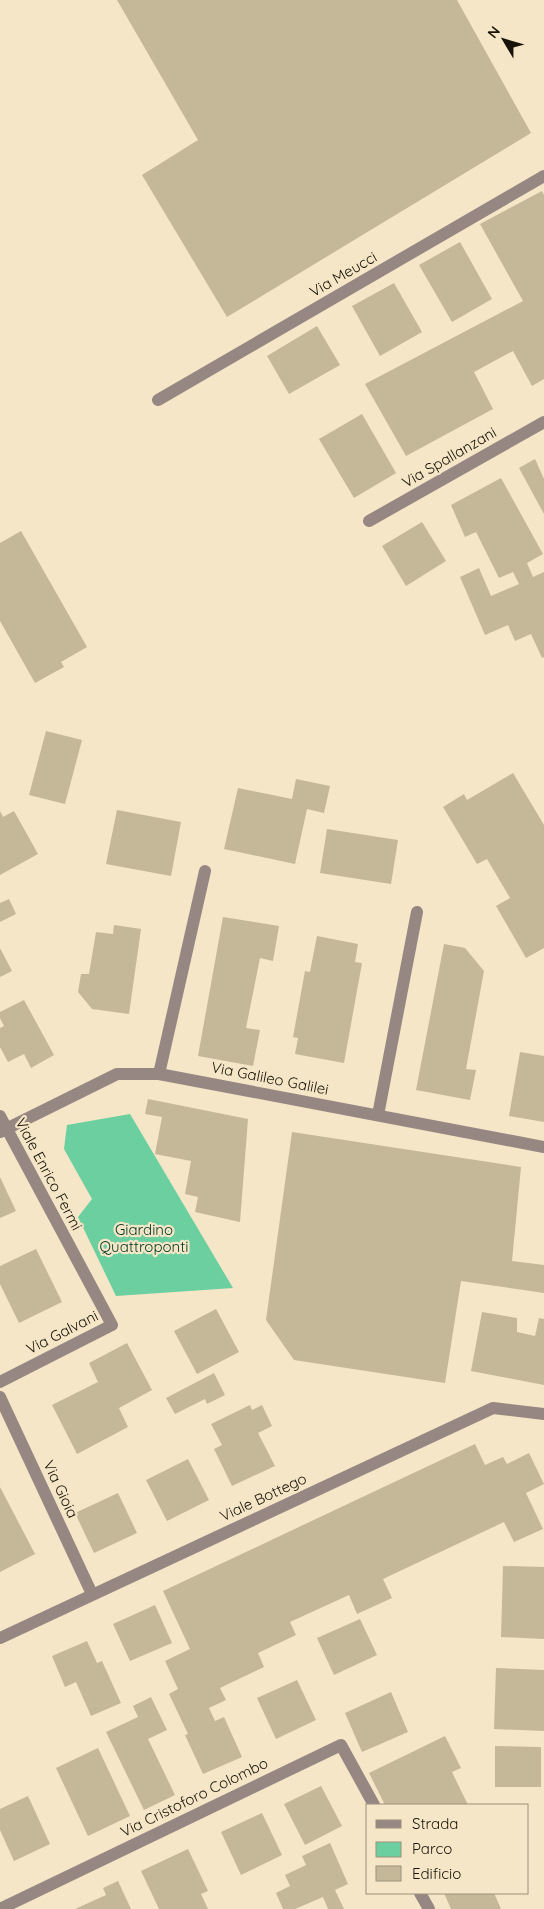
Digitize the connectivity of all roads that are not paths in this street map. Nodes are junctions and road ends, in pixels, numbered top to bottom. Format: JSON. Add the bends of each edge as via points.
{"nodes":[{"id":1,"x":544,"y":176,"type":"edge"},
{"id":2,"x":158,"y":400,"type":"dead end"},
{"id":3,"x":544,"y":422,"type":"edge"},
{"id":4,"x":369,"y":521,"type":"dead end"},
{"id":5,"x":206,"y":871,"type":"dead end"},
{"id":6,"x":417,"y":912,"type":"dead end"},
{"id":7,"x":159,"y":1074,"type":"junction"},
{"id":8,"x":378,"y":1115,"type":"junction"},
{"id":9,"x":0,"y":1116,"type":"edge"},
{"id":10,"x":3,"y":1130,"type":"edge"},
{"id":11,"x":544,"y":1147,"type":"edge"},
{"id":12,"x":112,"y":1325,"type":"joint"},
{"id":13,"x":0,"y":1382,"type":"edge"},
{"id":14,"x":0,"y":1397,"type":"edge"},
{"id":15,"x":544,"y":1414,"type":"edge"},
{"id":16,"x":92,"y":1594,"type":"junction"},
{"id":17,"x":0,"y":1638,"type":"edge"},
{"id":18,"x":373,"y":1804,"type":"edge"},
{"id":19,"x":421,"y":1894,"type":"edge"},
{"id":20,"x":0,"y":1909,"type":"edge"},
{"id":21,"x":429,"y":1909,"type":"edge"}],
"edges":[{"from":1,"to":2,"type":"street","name":"Via Meucci"},
{"from":3,"to":4,"type":"street","name":"Via Spallanzani"},
{"from":5,"to":7,"type":"street"},
{"from":6,"to":8,"type":"street"},
{"from":7,"to":8,"type":"street","name":"Via Galileo Galilei"},
{"from":7,"to":10,"type":"street","name":"Via Galileo Galilei","via":[[117,1074]]},
{"from":8,"to":11,"type":"street","name":"Via Galileo Galilei"},
{"from":9,"to":10,"type":"street","name":"Viale Enrico Fermi"},
{"from":10,"to":12,"type":"street","name":"Viale Enrico Fermi"},
{"from":12,"to":13,"type":"street","name":"Via Galvani"},
{"from":14,"to":16,"type":"street","name":"Via Gioia"},
{"from":15,"to":16,"type":"street","name":"Viale Bottego","via":[[493,1408]]},
{"from":16,"to":17,"type":"street","name":"Viale Bottego"},
{"from":18,"to":20,"type":"street","name":"Via Cristoforo Colombo","via":[[341,1745]]},
{"from":19,"to":21,"type":"street"}]}
